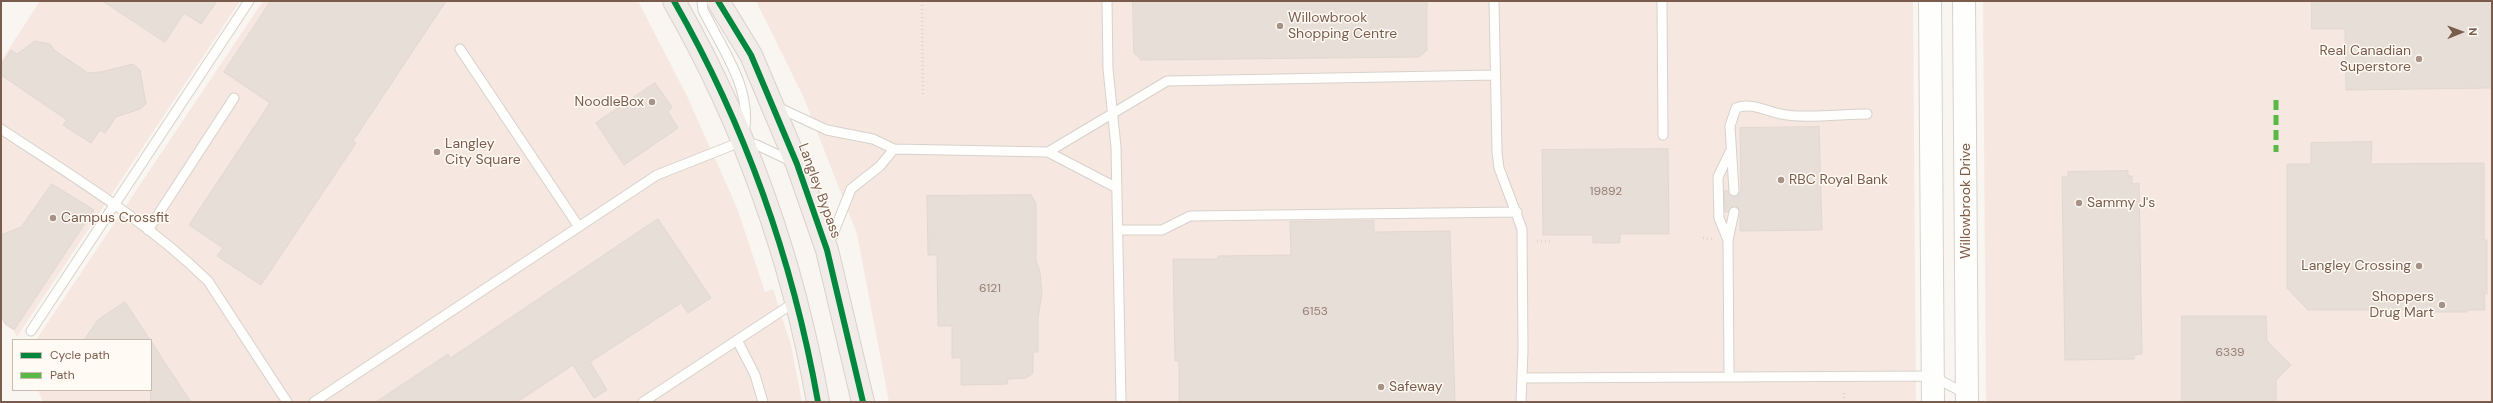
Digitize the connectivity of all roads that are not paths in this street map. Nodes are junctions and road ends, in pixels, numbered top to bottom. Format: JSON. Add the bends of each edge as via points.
{"nodes":[{"id":1,"x":249,"y":1,"type":"edge"},
{"id":2,"x":674,"y":1,"type":"edge"},
{"id":3,"x":702,"y":1,"type":"edge"},
{"id":4,"x":718,"y":1,"type":"edge"},
{"id":5,"x":1107,"y":1,"type":"edge"},
{"id":6,"x":1494,"y":1,"type":"edge"},
{"id":7,"x":1662,"y":1,"type":"edge"},
{"id":8,"x":1930,"y":1,"type":"edge"},
{"id":9,"x":1964,"y":1,"type":"edge"},
{"id":10,"x":460,"y":49,"type":"dead end"},
{"id":11,"x":1495,"y":75,"type":"junction"},
{"id":12,"x":234,"y":98,"type":"dead end"},
{"id":13,"x":774,"y":105,"type":"junction"},
{"id":14,"x":1113,"y":112,"type":"junction"},
{"id":15,"x":1866,"y":114,"type":"dead end"},
{"id":16,"x":1,"y":129,"type":"edge"},
{"id":17,"x":1663,"y":135,"type":"dead end"},
{"id":18,"x":743,"y":141,"type":"junction"},
{"id":19,"x":894,"y":149,"type":"junction"},
{"id":20,"x":1048,"y":152,"type":"junction"},
{"id":21,"x":1730,"y":152,"type":"junction"},
{"id":22,"x":797,"y":164,"type":"junction"},
{"id":23,"x":1117,"y":188,"type":"junction"},
{"id":24,"x":1734,"y":191,"type":"dead end"},
{"id":25,"x":115,"y":205,"type":"junction"},
{"id":26,"x":1517,"y":212,"type":"junction"},
{"id":27,"x":1734,"y":212,"type":"dead end"},
{"id":28,"x":579,"y":227,"type":"junction"},
{"id":29,"x":148,"y":230,"type":"junction"},
{"id":30,"x":1118,"y":230,"type":"junction"},
{"id":31,"x":1728,"y":240,"type":"junction"},
{"id":32,"x":827,"y":250,"type":"junction"},
{"id":33,"x":796,"y":301,"type":"junction"},
{"id":34,"x":31,"y":331,"type":"dead end"},
{"id":35,"x":737,"y":340,"type":"junction"},
{"id":36,"x":1932,"y":376,"type":"junction"},
{"id":37,"x":1729,"y":377,"type":"junction"},
{"id":38,"x":1522,"y":378,"type":"junction"},
{"id":39,"x":1967,"y":398,"type":"edge"},
{"id":40,"x":287,"y":402,"type":"edge"},
{"id":41,"x":314,"y":402,"type":"edge"},
{"id":42,"x":643,"y":402,"type":"edge"},
{"id":43,"x":763,"y":402,"type":"edge"},
{"id":44,"x":818,"y":402,"type":"edge"},
{"id":45,"x":863,"y":402,"type":"edge"},
{"id":46,"x":1122,"y":402,"type":"edge"},
{"id":47,"x":1521,"y":402,"type":"edge"},
{"id":48,"x":1933,"y":402,"type":"edge"}],
"edges":[{"from":1,"to":25,"type":"lane"},
{"from":2,"to":18,"type":"highway"},
{"from":3,"to":18,"type":"lane","via":[[703,10],[743,89],[746,124]]},
{"from":4,"to":13,"type":"highway","name":"Langley Bypass","via":[[751,55]]},
{"from":5,"to":14,"type":"lane","via":[[1108,69]]},
{"from":6,"to":11,"type":"lane"},
{"from":7,"to":17,"type":"lane"},
{"from":8,"to":36,"type":"main road"},
{"from":9,"to":39,"type":"main road","name":"Willowbrook Drive"},
{"from":10,"to":28,"type":"lane"},
{"from":11,"to":14,"type":"lane","via":[[1187,78],[1167,80]]},
{"from":11,"to":26,"type":"lane","via":[[1497,152],[1500,168]]},
{"from":12,"to":29,"type":"lane"},
{"from":13,"to":19,"type":"lane","via":[[827,130],[873,139]]},
{"from":13,"to":22,"type":"highway","name":"Langley Bypass"},
{"from":14,"to":20,"type":"lane"},
{"from":14,"to":23,"type":"lane"},
{"from":15,"to":21,"type":"lane","via":[[1782,115],[1743,106],[1736,108],[1732,116]]},
{"from":16,"to":25,"type":"lane"},
{"from":18,"to":22,"type":"lane"},
{"from":18,"to":28,"type":"lane","via":[[657,175]]},
{"from":18,"to":33,"type":"highway","via":[[780,245]]},
{"from":19,"to":20,"type":"lane"},
{"from":19,"to":32,"type":"lane","via":[[880,166],[851,189]]},
{"from":20,"to":23,"type":"lane"},
{"from":21,"to":24,"type":"lane"},
{"from":21,"to":31,"type":"lane","via":[[1718,177],[1719,218]]},
{"from":22,"to":32,"type":"highway","name":"Langley Bypass"},
{"from":23,"to":30,"type":"lane"},
{"from":25,"to":29,"type":"lane"},
{"from":25,"to":34,"type":"lane"},
{"from":26,"to":30,"type":"lane","via":[[1190,216],[1162,230]]},
{"from":26,"to":38,"type":"lane","via":[[1523,247]]},
{"from":27,"to":31,"type":"lane"},
{"from":28,"to":41,"type":"lane"},
{"from":29,"to":40,"type":"lane","via":[[208,281]]},
{"from":30,"to":46,"type":"lane"},
{"from":31,"to":37,"type":"lane"},
{"from":32,"to":45,"type":"highway","name":"Langley Bypass"},
{"from":33,"to":35,"type":"lane"},
{"from":33,"to":44,"type":"highway","via":[[809,349]]},
{"from":35,"to":42,"type":"lane"},
{"from":35,"to":43,"type":"lane","via":[[755,375]]},
{"from":36,"to":37,"type":"lane"},
{"from":36,"to":39,"type":"lane"},
{"from":36,"to":48,"type":"main road"},
{"from":37,"to":38,"type":"lane"},
{"from":38,"to":47,"type":"lane"}]}
